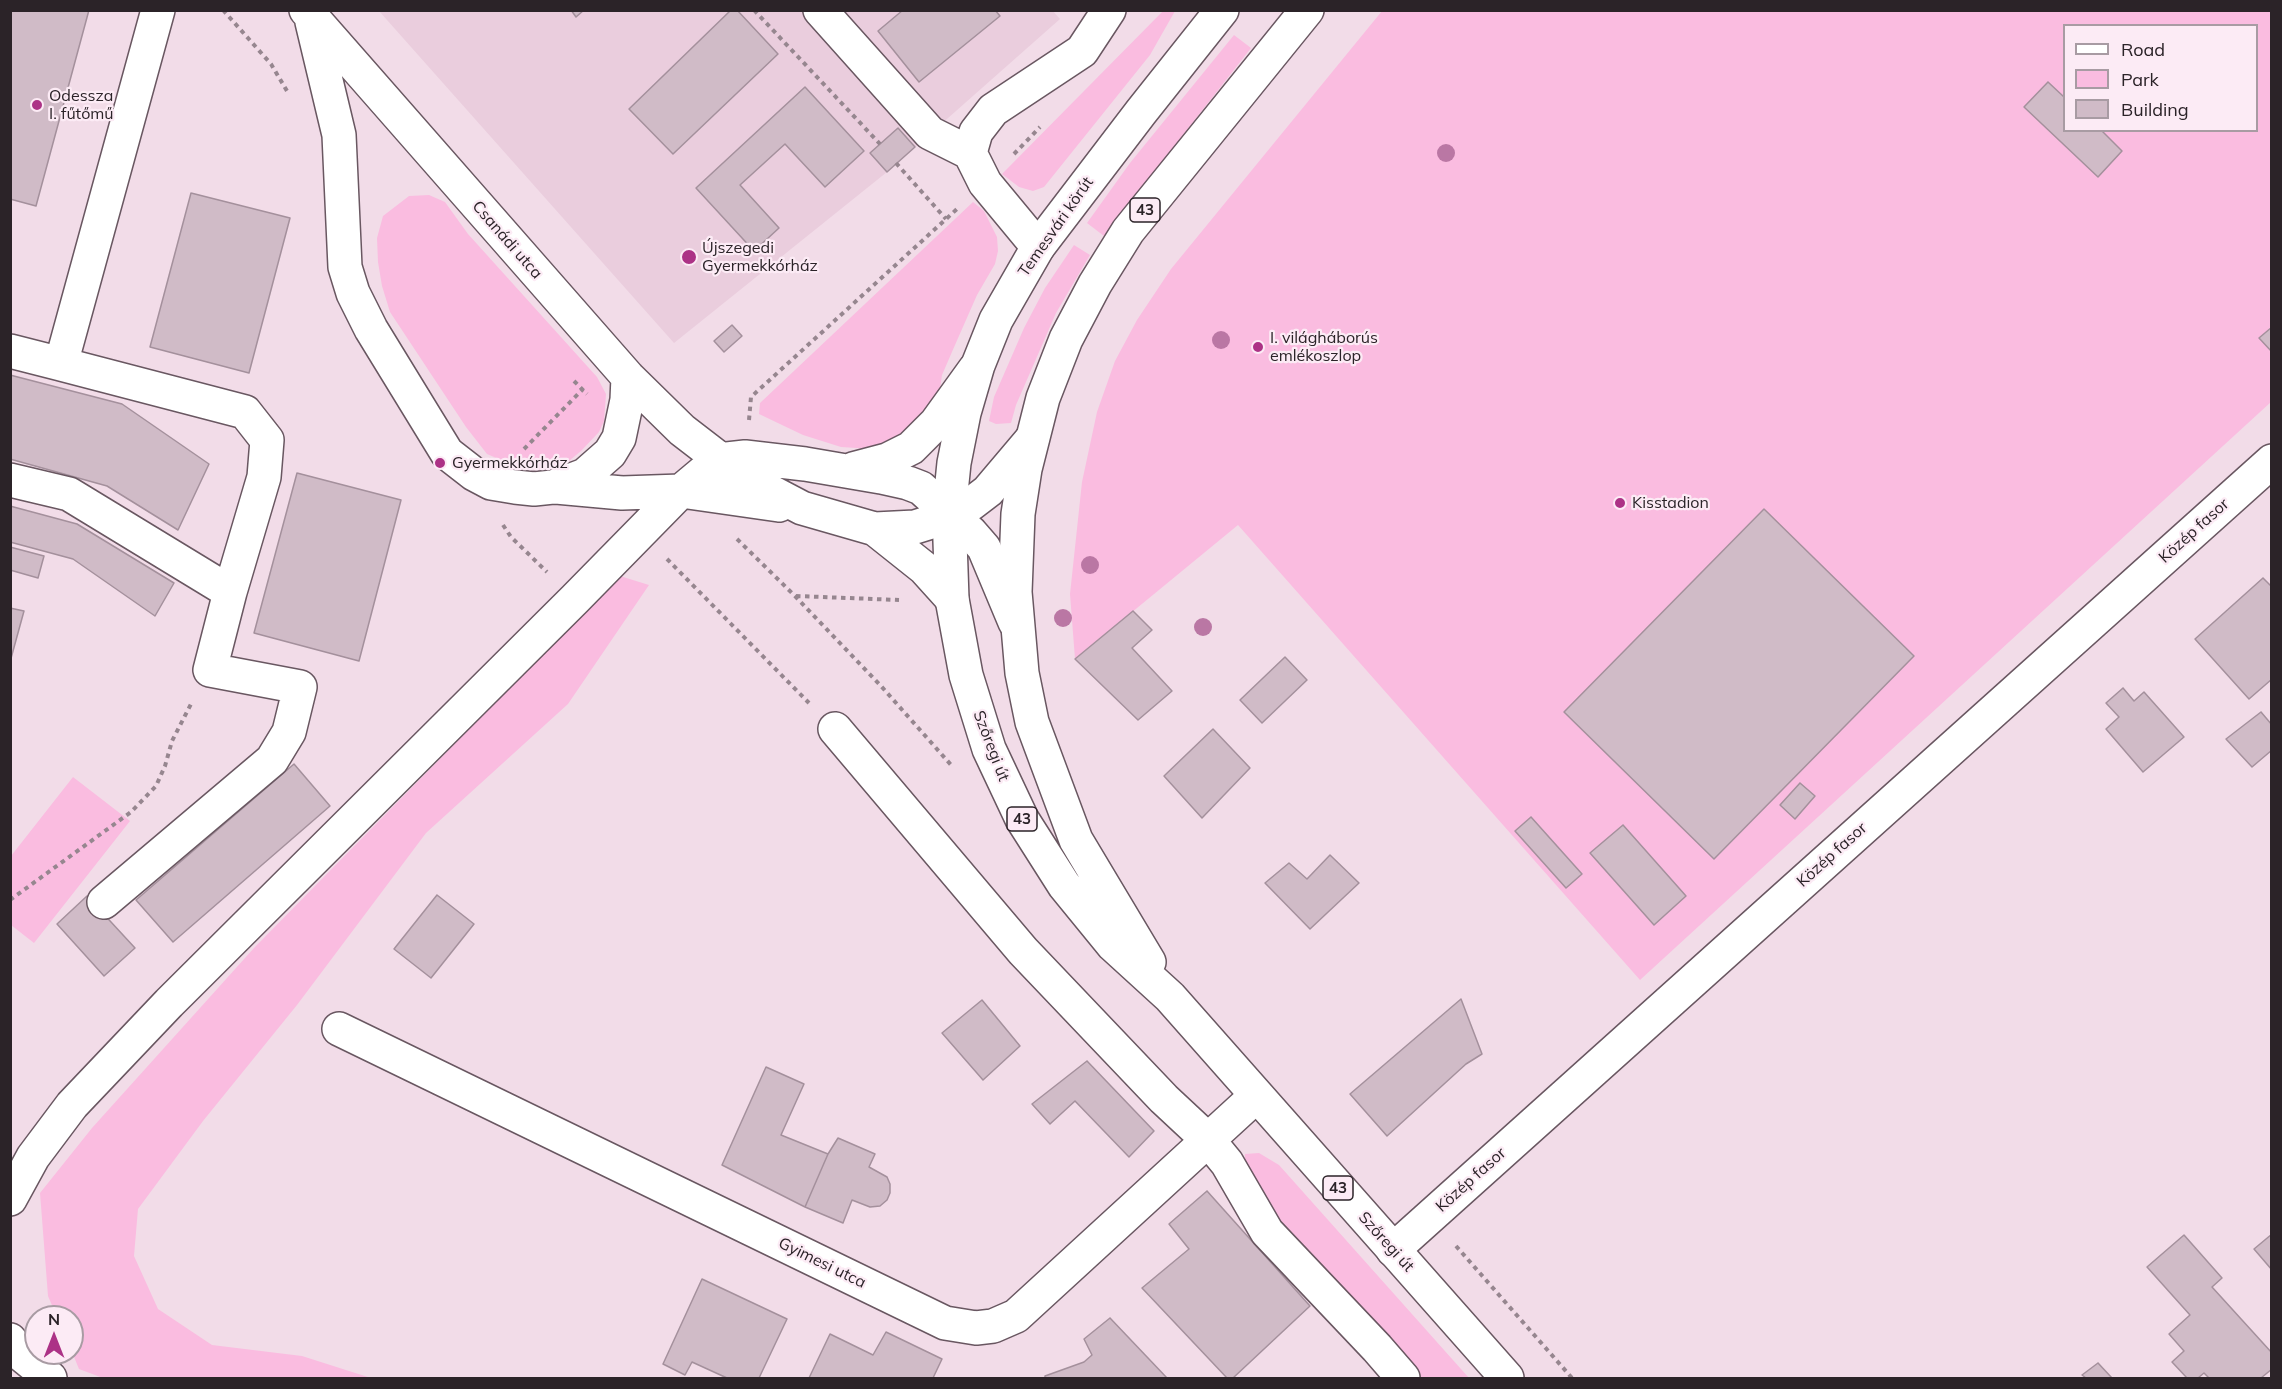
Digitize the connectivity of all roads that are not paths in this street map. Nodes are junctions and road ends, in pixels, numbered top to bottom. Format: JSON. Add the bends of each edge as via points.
{"nodes":[{"id":1,"x":158,"y":10,"type":"edge"},
{"id":2,"x":820,"y":10,"type":"edge"},
{"id":3,"x":1108,"y":10,"type":"edge"},
{"id":4,"x":1222,"y":10,"type":"edge"},
{"id":5,"x":1307,"y":10,"type":"edge"},
{"id":6,"x":308,"y":13,"type":"edge"},
{"id":7,"x":970,"y":153,"type":"junction"},
{"id":8,"x":1038,"y":247,"type":"junction"},
{"id":9,"x":10,"y":351,"type":"edge"},
{"id":10,"x":61,"y":364,"type":"junction"},
{"id":11,"x":978,"y":365,"type":"junction"},
{"id":12,"x":628,"y":377,"type":"junction"},
{"id":13,"x":1032,"y":439,"type":"junction"},
{"id":14,"x":718,"y":460,"type":"junction"},
{"id":15,"x":850,"y":470,"type":"junction"},
{"id":16,"x":2268,"y":472,"type":"edge"},
{"id":17,"x":10,"y":480,"type":"edge"},
{"id":18,"x":553,"y":487,"type":"junction"},
{"id":19,"x":681,"y":491,"type":"junction"},
{"id":20,"x":802,"y":508,"type":"junction"},
{"id":21,"x":949,"y":512,"type":"junction"},
{"id":22,"x":875,"y":529,"type":"junction"},
{"id":23,"x":230,"y":592,"type":"junction"},
{"id":24,"x":952,"y":599,"type":"junction"},
{"id":25,"x":1016,"y":625,"type":"junction"},
{"id":26,"x":834,"y":729,"type":"road end"},
{"id":27,"x":104,"y":902,"type":"dead end"},
{"id":28,"x":1170,"y":997,"type":"junction"},
{"id":29,"x":339,"y":1029,"type":"dead end"},
{"id":30,"x":1256,"y":1096,"type":"junction"},
{"id":31,"x":1209,"y":1141,"type":"junction"},
{"id":32,"x":10,"y":1199,"type":"edge"},
{"id":33,"x":1393,"y":1250,"type":"junction"},
{"id":34,"x":10,"y":1340,"type":"edge"},
{"id":35,"x":50,"y":1378,"type":"edge"},
{"id":36,"x":1403,"y":1378,"type":"edge"},
{"id":37,"x":1507,"y":1378,"type":"edge"}],
"edges":[{"from":1,"to":10,"type":"street"},
{"from":2,"to":7,"type":"street","via":[[930,133]]},
{"from":3,"to":7,"type":"street","via":[[1082,51],[993,110],[976,132]]},
{"from":4,"to":8,"type":"street","name":"Temesvári körút","number":"43"},
{"from":5,"to":13,"type":"street","number":"43","via":[[1123,240],[1066,339]]},
{"from":6,"to":12,"type":"street","name":"Csanádi utca"},
{"from":6,"to":18,"type":"street","via":[[339,135],[345,267],[371,329],[447,453],[491,483],[534,489]]},
{"from":7,"to":8,"type":"street","via":[[985,183]]},
{"from":8,"to":11,"type":"street","name":"Temesvári körút","number":"43","via":[[996,320]]},
{"from":9,"to":10,"type":"street"},
{"from":10,"to":23,"type":"street","via":[[245,412],[267,440],[264,477]]},
{"from":11,"to":15,"type":"street","via":[[936,423],[910,448],[887,460]]},
{"from":11,"to":21,"type":"street","name":"Temesvári körút","number":"43","via":[[954,463]]},
{"from":12,"to":14,"type":"street","name":"Csanádi utca"},
{"from":12,"to":18,"type":"street","via":[[624,421],[610,453],[585,474]]},
{"from":13,"to":21,"type":"street","via":[[988,491],[971,504]]},
{"from":13,"to":25,"type":"street","name":"Szőregi út","number":"43","via":[[1018,514]]},
{"from":14,"to":15,"type":"street","via":[[745,457]]},
{"from":14,"to":19,"type":"street"},
{"from":14,"to":20,"type":"street","name":"Csanádi utca"},
{"from":15,"to":21,"type":"street","via":[[921,488]]},
{"from":16,"to":33,"type":"street","name":"Közép fasor"},
{"from":17,"to":23,"type":"street","via":[[69,494]]},
{"from":18,"to":19,"type":"street","via":[[622,493]]},
{"from":19,"to":20,"type":"street"},
{"from":19,"to":32,"type":"street","via":[[72,1105],[33,1157]]},
{"from":20,"to":22,"type":"street","name":"Csanádi utca"},
{"from":21,"to":22,"type":"street","name":"Csanádi utca","via":[[915,527]]},
{"from":21,"to":24,"type":"street","name":"Szőregi út","number":"43"},
{"from":21,"to":25,"type":"street","name":"Szőregi út","via":[[984,549]]},
{"from":22,"to":24,"type":"street","name":"Csanádi utca","via":[[924,568]]},
{"from":23,"to":27,"type":"street","via":[[210,670],[300,687],[289,732],[272,760]]},
{"from":24,"to":28,"type":"street","name":"Szőregi út","number":"43","via":[[966,675],[989,749],[1022,819],[1064,885],[1113,945]]},
{"from":25,"to":28,"type":"street","name":"Szőregi út","number":"43","via":[[1035,735],[1076,840]]},
{"from":26,"to":31,"type":"street","via":[[1023,951]]},
{"from":28,"to":30,"type":"street","name":"Szőregi út","number":"43"},
{"from":29,"to":31,"type":"street","name":"Gyimesi utca","via":[[945,1323],[976,1328],[1016,1316]]},
{"from":30,"to":31,"type":"street","name":"Gyimesi utca"},
{"from":30,"to":33,"type":"street","name":"Szőregi út","number":"43"},
{"from":31,"to":36,"type":"street","via":[[1227,1163],[1267,1232]]},
{"from":33,"to":37,"type":"street","name":"Szőregi út","number":"43"},
{"from":34,"to":35,"type":"street","via":[[18,1352]]}]}
